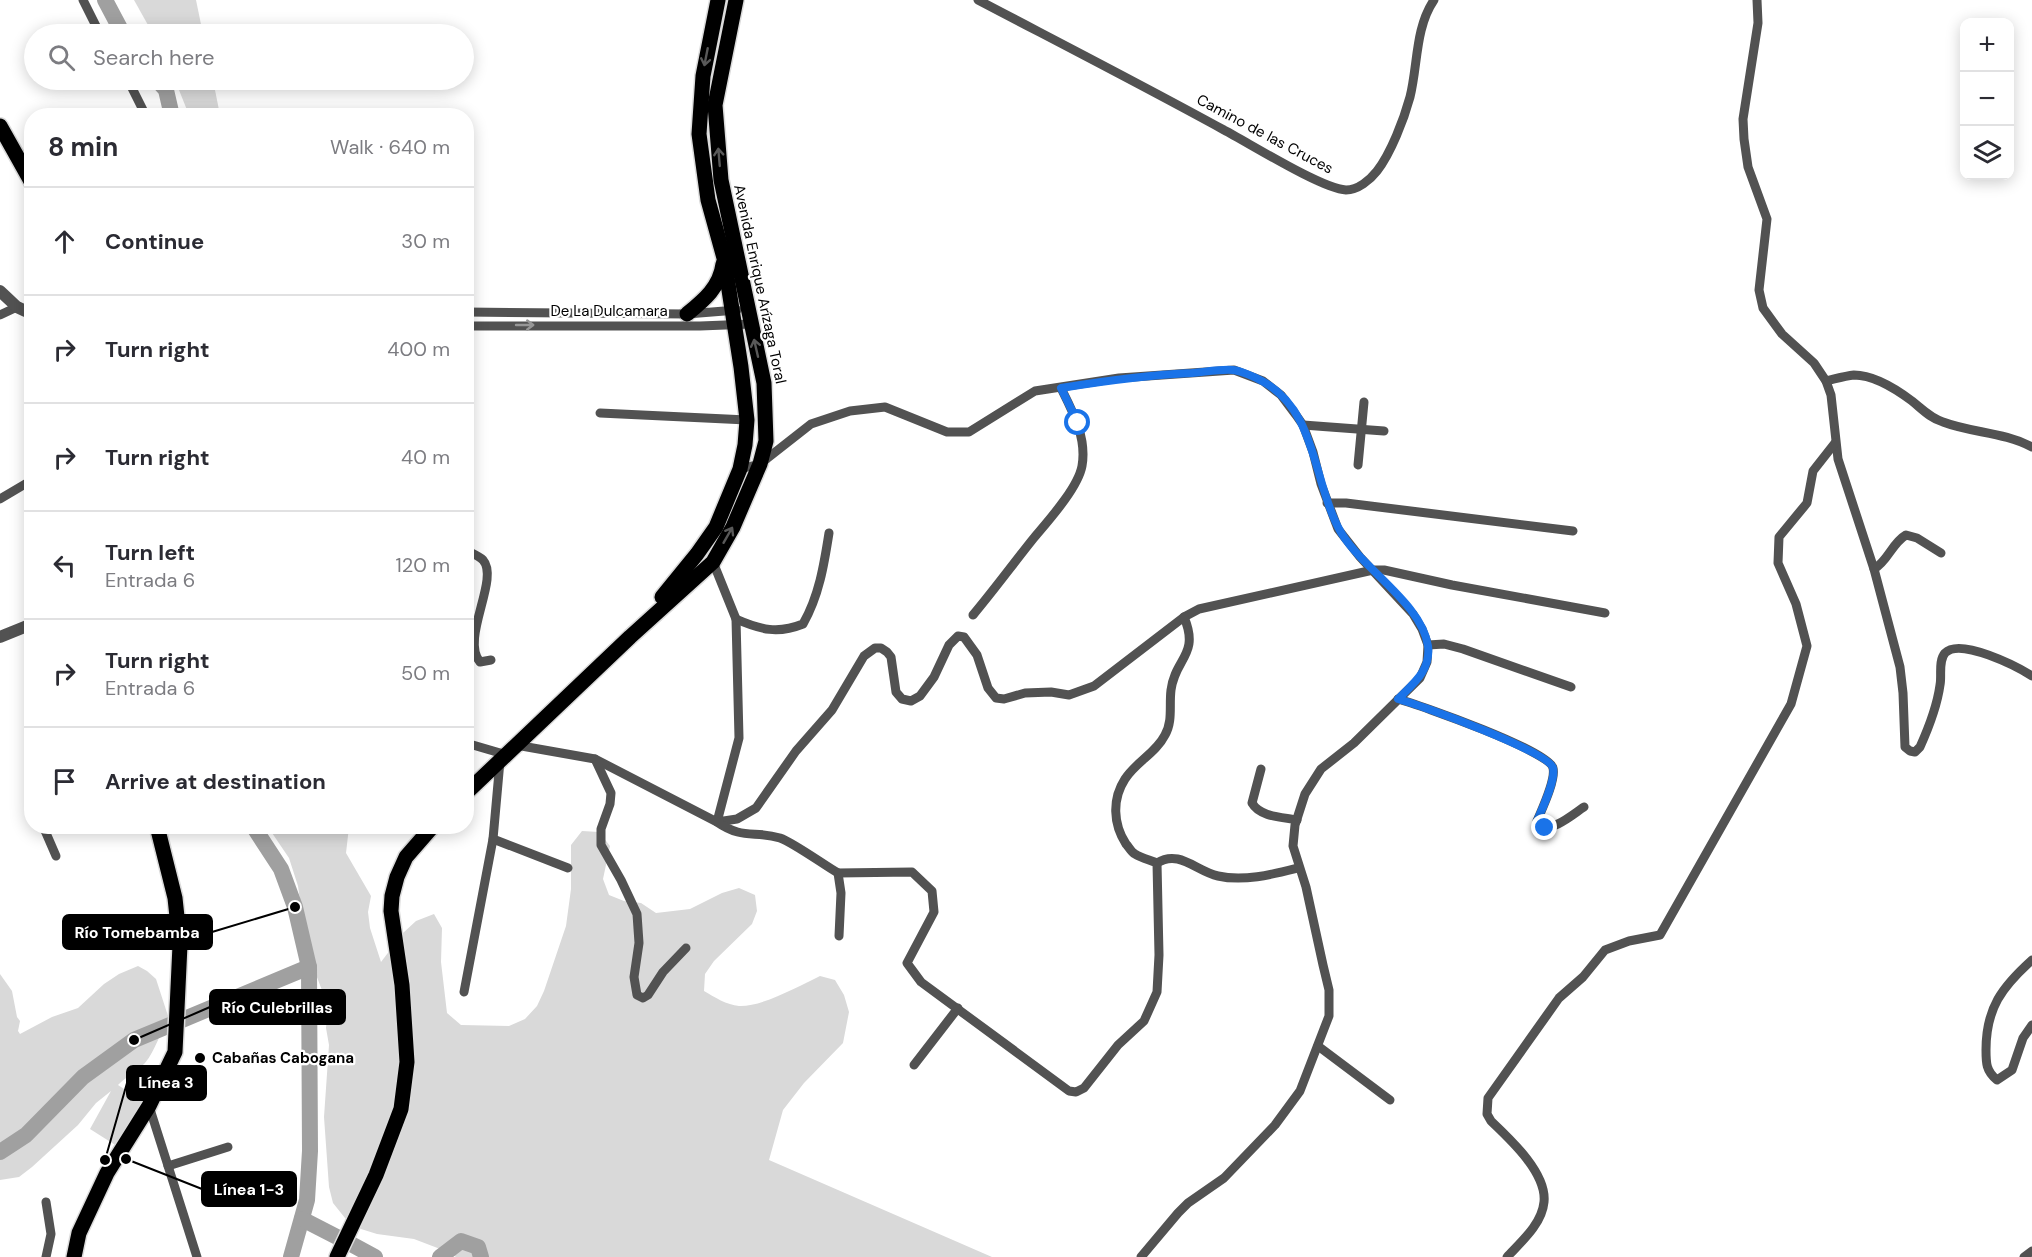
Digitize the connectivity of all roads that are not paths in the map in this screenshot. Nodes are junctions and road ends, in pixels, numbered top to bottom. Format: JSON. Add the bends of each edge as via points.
{"nodes":[{"id":1,"x":83,"y":0,"type":"edge"},
{"id":2,"x":718,"y":0,"type":"edge"},
{"id":3,"x":736,"y":0,"type":"edge"},
{"id":4,"x":978,"y":0,"type":"edge"},
{"id":5,"x":1434,"y":0,"type":"edge"},
{"id":6,"x":1757,"y":0,"type":"edge"},
{"id":7,"x":95,"y":24,"type":"edge"},
{"id":8,"x":133,"y":90,"type":"edge"},
{"id":9,"x":142,"y":108,"type":"edge"},
{"id":10,"x":0,"y":126,"type":"edge"},
{"id":11,"x":24,"y":169,"type":"edge"},
{"id":12,"x":724,"y":258,"type":"junction"},
{"id":13,"x":0,"y":291,"type":"edge"},
{"id":14,"x":17,"y":307,"type":"junction"},
{"id":15,"x":24,"y":310,"type":"edge"},
{"id":16,"x":474,"y":312,"type":"edge"},
{"id":17,"x":687,"y":314,"type":"junction"},
{"id":18,"x":0,"y":315,"type":"edge"},
{"id":19,"x":741,"y":318,"type":"junction"},
{"id":20,"x":474,"y":326,"type":"edge"},
{"id":21,"x":1826,"y":381,"type":"junction"},
{"id":22,"x":1061,"y":388,"type":"junction"},
{"id":23,"x":1364,"y":402,"type":"dead end"},
{"id":24,"x":600,"y":413,"type":"dead end"},
{"id":25,"x":747,"y":420,"type":"junction"},
{"id":26,"x":1303,"y":425,"type":"junction"},
{"id":27,"x":1361,"y":429,"type":"junction"},
{"id":28,"x":1384,"y":431,"type":"dead end"},
{"id":29,"x":1835,"y":443,"type":"junction"},
{"id":30,"x":2032,"y":447,"type":"edge"},
{"id":31,"x":760,"y":464,"type":"junction"},
{"id":32,"x":1358,"y":465,"type":"dead end"},
{"id":33,"x":740,"y":469,"type":"junction"},
{"id":34,"x":24,"y":485,"type":"edge"},
{"id":35,"x":0,"y":499,"type":"edge"},
{"id":36,"x":1327,"y":503,"type":"junction"},
{"id":37,"x":1573,"y":531,"type":"dead end"},
{"id":38,"x":829,"y":533,"type":"dead end"},
{"id":39,"x":1941,"y":553,"type":"dead end"},
{"id":40,"x":474,"y":555,"type":"edge"},
{"id":41,"x":713,"y":562,"type":"junction"},
{"id":42,"x":1874,"y":569,"type":"junction"},
{"id":43,"x":1373,"y":570,"type":"junction"},
{"id":44,"x":1605,"y":613,"type":"dead end"},
{"id":45,"x":973,"y":615,"type":"dead end"},
{"id":46,"x":1184,"y":617,"type":"junction"},
{"id":47,"x":736,"y":619,"type":"junction"},
{"id":48,"x":24,"y":627,"type":"edge"},
{"id":49,"x":0,"y":637,"type":"edge"},
{"id":50,"x":630,"y":637,"type":"junction"},
{"id":51,"x":1428,"y":645,"type":"junction"},
{"id":52,"x":474,"y":652,"type":"edge"},
{"id":53,"x":474,"y":652,"type":"edge"},
{"id":54,"x":491,"y":660,"type":"dead end"},
{"id":55,"x":2032,"y":676,"type":"edge"},
{"id":56,"x":1571,"y":687,"type":"dead end"},
{"id":57,"x":1398,"y":699,"type":"junction"},
{"id":58,"x":474,"y":746,"type":"edge"},
{"id":59,"x":508,"y":754,"type":"junction"},
{"id":60,"x":596,"y":759,"type":"junction"},
{"id":61,"x":1261,"y":769,"type":"dead end"},
{"id":62,"x":474,"y":786,"type":"edge"},
{"id":63,"x":1584,"y":807,"type":"dead end"},
{"id":64,"x":1297,"y":820,"type":"junction"},
{"id":65,"x":717,"y":822,"type":"junction"},
{"id":66,"x":46,"y":834,"type":"edge"},
{"id":67,"x":158,"y":834,"type":"edge"},
{"id":68,"x":426,"y":834,"type":"edge"},
{"id":69,"x":493,"y":839,"type":"junction"},
{"id":70,"x":56,"y":856,"type":"dead end"},
{"id":71,"x":1156,"y":862,"type":"junction"},
{"id":72,"x":568,"y":868,"type":"dead end"},
{"id":73,"x":1298,"y":868,"type":"junction"},
{"id":74,"x":838,"y":873,"type":"junction"},
{"id":75,"x":839,"y":936,"type":"dead end"},
{"id":76,"x":686,"y":948,"type":"dead end"},
{"id":77,"x":2032,"y":960,"type":"edge"},
{"id":78,"x":464,"y":992,"type":"dead end"},
{"id":79,"x":957,"y":1008,"type":"junction"},
{"id":80,"x":2032,"y":1025,"type":"edge"},
{"id":81,"x":1318,"y":1046,"type":"junction"},
{"id":82,"x":914,"y":1065,"type":"dead end"},
{"id":83,"x":1390,"y":1100,"type":"dead end"},
{"id":84,"x":149,"y":1106,"type":"junction"},
{"id":85,"x":228,"y":1148,"type":"dead end"},
{"id":86,"x":168,"y":1166,"type":"junction"},
{"id":87,"x":46,"y":1202,"type":"dead end"},
{"id":88,"x":2032,"y":1251,"type":"edge"},
{"id":89,"x":46,"y":1257,"type":"edge"},
{"id":90,"x":74,"y":1257,"type":"edge"},
{"id":91,"x":196,"y":1257,"type":"edge"},
{"id":92,"x":336,"y":1257,"type":"edge"},
{"id":93,"x":1141,"y":1257,"type":"edge"},
{"id":94,"x":1507,"y":1257,"type":"edge"},
{"id":95,"x":2024,"y":1257,"type":"edge"}],
"edges":[{"from":1,"to":7,"type":"street"},
{"from":2,"to":12,"type":"main road","name":"Avenida Enrique Arízaga Toral","one_way":true,"via":[[702,76],[699,134],[708,200]]},
{"from":19,"to":3,"type":"main road","name":"Avenida Enrique Arízaga Toral","one_way":true,"via":[[721,180],[715,105]]},
{"from":4,"to":5,"type":"street","name":"Camino de las Cruces","via":[[1309,177],[1346,190],[1368,180],[1389,150],[1410,97],[1422,27]]},
{"from":6,"to":21,"type":"street","via":[[1758,23],[1743,119],[1748,167],[1767,219],[1759,290],[1763,308],[1782,334],[1814,363]]},
{"from":8,"to":9,"type":"street"},
{"from":10,"to":11,"type":"main road"},
{"from":12,"to":17,"type":"main road","via":[[717,284]]},
{"from":12,"to":19,"type":"main road","name":"Avenida Enrique Arízaga Toral"},
{"from":13,"to":14,"type":"street"},
{"from":14,"to":15,"type":"street"},
{"from":14,"to":18,"type":"street"},
{"from":16,"to":17,"type":"street","name":"De La Dulcamara"},
{"from":17,"to":19,"type":"street","name":"De La Dulcamara"},
{"from":20,"to":19,"type":"street","name":"De La Dulcamara","one_way":true},
{"from":19,"to":25,"type":"main road","name":"Avenida Enrique Arízaga Toral"},
{"from":31,"to":19,"type":"main road","name":"Avenida Enrique Arízaga Toral","one_way":true,"via":[[766,441],[764,383]]},
{"from":21,"to":29,"type":"street"},
{"from":21,"to":30,"type":"street","via":[[1854,375],[1869,377],[1897,390],[1931,417],[2012,437]]},
{"from":22,"to":26,"type":"street","via":[[1119,378],[1234,370],[1263,381],[1281,395]]},
{"from":22,"to":31,"type":"street","via":[[1035,391],[969,432],[947,432],[885,407],[850,411],[810,424]]},
{"from":22,"to":45,"type":"street","via":[[1078,423],[1083,451],[1079,477]]},
{"from":23,"to":27,"type":"street"},
{"from":24,"to":25,"type":"street"},
{"from":25,"to":33,"type":"main road","name":"Avenida Enrique Arízaga Toral"},
{"from":26,"to":27,"type":"street"},
{"from":26,"to":36,"type":"street"},
{"from":27,"to":28,"type":"street"},
{"from":27,"to":32,"type":"street"},
{"from":29,"to":42,"type":"street"},
{"from":29,"to":94,"type":"street","via":[[1813,471],[1807,503],[1779,537],[1778,563],[1796,604],[1807,646],[1791,704],[1660,935],[1605,950],[1559,998],[1488,1098],[1487,1114],[1528,1161],[1544,1201],[1532,1229]]},
{"from":31,"to":33,"type":"street"},
{"from":41,"to":31,"type":"main road","name":"Avenida Enrique Arízaga Toral","one_way":true},
{"from":33,"to":50,"type":"main road","name":"Avenida Enrique Arízaga Toral","via":[[716,527]]},
{"from":34,"to":35,"type":"street"},
{"from":36,"to":37,"type":"street"},
{"from":36,"to":43,"type":"street","via":[[1338,529]]},
{"from":38,"to":47,"type":"street","via":[[814,605],[803,624],[778,631]]},
{"from":39,"to":42,"type":"street","via":[[1906,535]]},
{"from":40,"to":52,"type":"street","via":[[483,560],[487,569]]},
{"from":41,"to":47,"type":"street"},
{"from":41,"to":50,"type":"main road","name":"Avenida Enrique Arízaga Toral"},
{"from":42,"to":55,"type":"street","via":[[1900,667],[1905,747],[1910,751],[1920,747],[1933,716],[1944,654],[1956,648],[1971,650],[2017,666]]},
{"from":43,"to":44,"type":"street"},
{"from":43,"to":46,"type":"street","via":[[1200,609]]},
{"from":43,"to":51,"type":"street","via":[[1413,614]]},
{"from":46,"to":65,"type":"street","via":[[1094,686],[1069,695],[1025,693],[996,698],[973,649],[964,637],[958,636],[920,696],[911,701],[902,699],[896,692],[891,657],[887,651],[875,648],[864,656],[832,710],[756,808],[736,819]]},
{"from":46,"to":71,"type":"street","via":[[1190,632],[1188,652],[1171,688],[1168,728],[1159,744],[1124,780],[1116,801],[1116,824],[1123,839],[1133,853]]},
{"from":47,"to":65,"type":"street","via":[[739,738]]},
{"from":48,"to":49,"type":"street"},
{"from":50,"to":59,"type":"main road","name":"Avenida Enrique Arízaga Toral"},
{"from":51,"to":56,"type":"street","via":[[1463,649]]},
{"from":51,"to":57,"type":"street","via":[[1427,662],[1420,678]]},
{"from":53,"to":54,"type":"street","via":[[480,662]]},
{"from":57,"to":63,"type":"street","via":[[1502,738],[1551,763],[1553,777],[1537,821],[1540,826],[1553,825]]},
{"from":57,"to":64,"type":"street","via":[[1321,769],[1305,794]]},
{"from":58,"to":59,"type":"street"},
{"from":59,"to":60,"type":"street"},
{"from":59,"to":62,"type":"main road","name":"Avenida Enrique Arízaga Toral"},
{"from":59,"to":69,"type":"street"},
{"from":60,"to":65,"type":"street"},
{"from":60,"to":76,"type":"street","via":[[611,793],[601,845],[637,914],[637,995],[648,995]]},
{"from":61,"to":64,"type":"street","via":[[1252,803],[1256,809]]},
{"from":64,"to":73,"type":"street","via":[[1293,846]]},
{"from":65,"to":74,"type":"street","via":[[738,834],[782,838]]},
{"from":66,"to":70,"type":"street"},
{"from":67,"to":84,"type":"main road","via":[[175,898],[180,945],[178,1005],[175,1053]]},
{"from":68,"to":92,"type":"main road","via":[[406,857],[392,896],[407,1062],[401,1108],[376,1175]]},
{"from":69,"to":72,"type":"street"},
{"from":69,"to":78,"type":"street"},
{"from":71,"to":73,"type":"street","via":[[1174,857],[1218,876],[1233,877]]},
{"from":71,"to":79,"type":"street","via":[[1157,992],[1144,1021],[1118,1045],[1084,1088],[1069,1091]]},
{"from":73,"to":81,"type":"street","via":[[1306,887],[1329,990],[1329,1016]]},
{"from":74,"to":75,"type":"street"},
{"from":74,"to":79,"type":"street","via":[[912,872],[932,891],[934,912],[907,963],[921,982]]},
{"from":77,"to":80,"type":"street","via":[[1995,1002],[1987,1025],[1986,1066],[1997,1080],[2012,1070]]},
{"from":79,"to":82,"type":"street"},
{"from":81,"to":83,"type":"street"},
{"from":81,"to":93,"type":"street","via":[[1300,1090],[1275,1125],[1224,1178],[1188,1203]]},
{"from":84,"to":86,"type":"street"},
{"from":84,"to":90,"type":"main road","via":[[107,1173],[80,1233]]},
{"from":85,"to":86,"type":"street"},
{"from":86,"to":91,"type":"street"},
{"from":87,"to":89,"type":"street","via":[[51,1234]]},
{"from":88,"to":95,"type":"street"}]}
